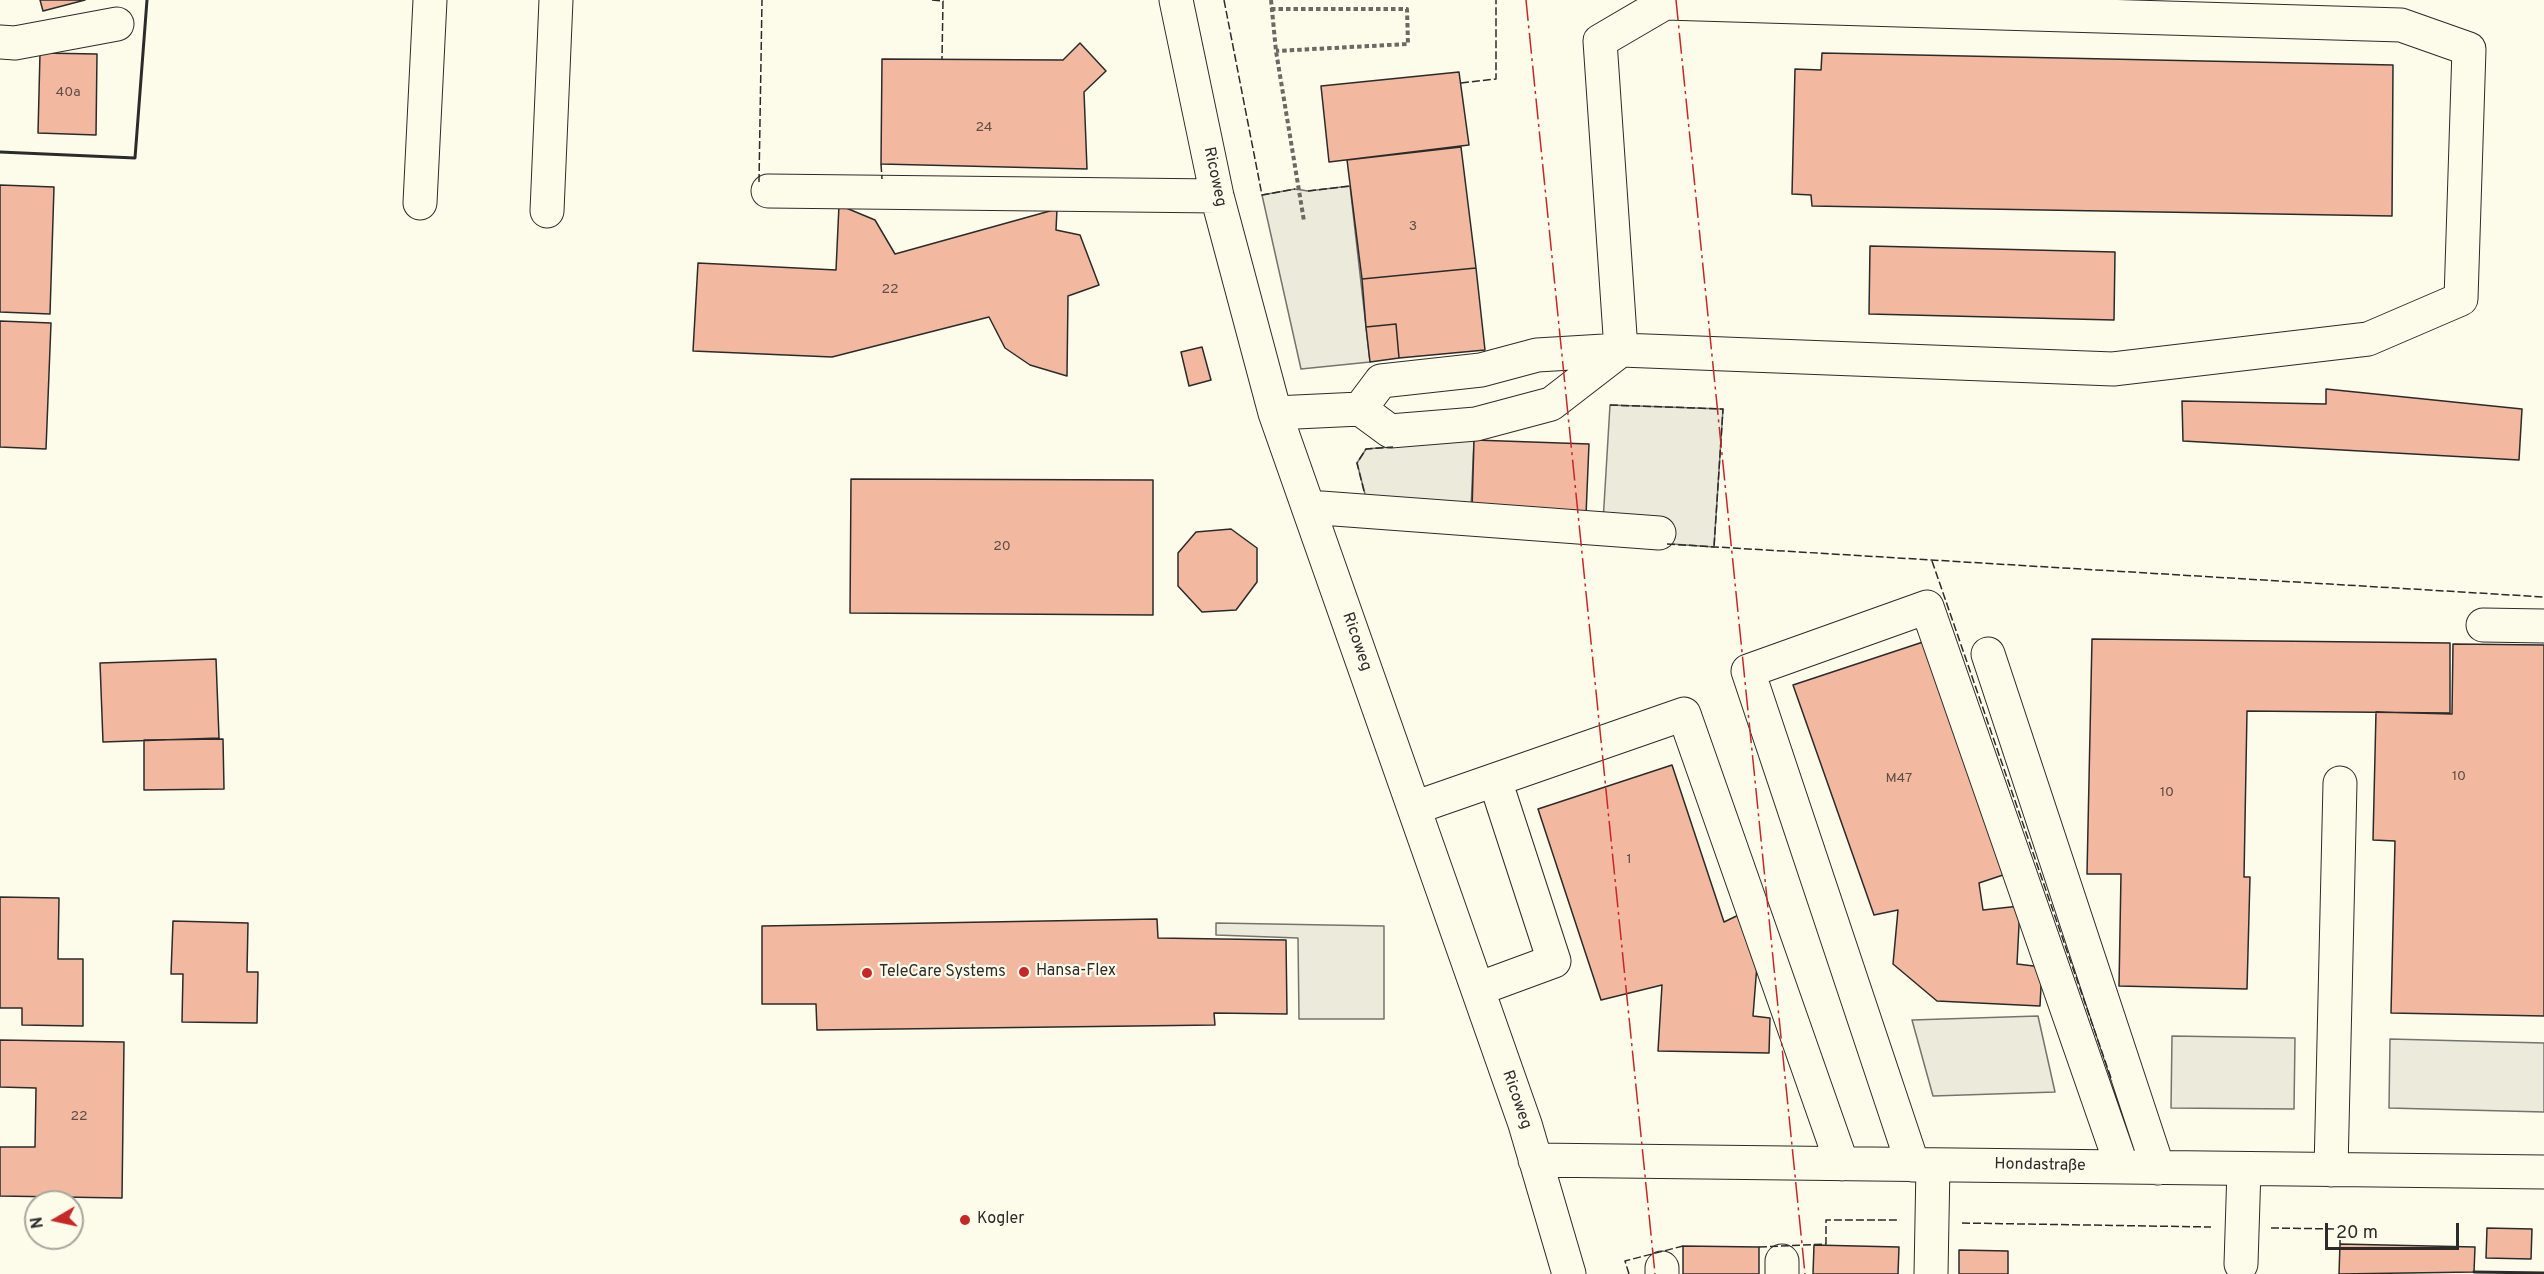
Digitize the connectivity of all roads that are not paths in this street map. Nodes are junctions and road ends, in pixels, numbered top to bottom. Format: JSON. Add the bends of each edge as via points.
{"nodes":[{"id":1,"x":430,"y":0,"type":"edge"},
{"id":2,"x":556,"y":0,"type":"edge"},
{"id":3,"x":1176,"y":0,"type":"edge"},
{"id":4,"x":117,"y":24,"type":"dead end"},
{"id":5,"x":0,"y":42,"type":"edge"},
{"id":6,"x":768,"y":191,"type":"dead end"},
{"id":7,"x":1217,"y":196,"type":"junction"},
{"id":8,"x":420,"y":203,"type":"dead end"},
{"id":9,"x":547,"y":210,"type":"dead end"},
{"id":10,"x":1621,"y":350,"type":"junction"},
{"id":11,"x":1360,"y":409,"type":"junction"},
{"id":12,"x":1275,"y":413,"type":"junction"},
{"id":13,"x":1308,"y":507,"type":"junction"},
{"id":14,"x":1659,"y":533,"type":"dead end"},
{"id":15,"x":2483,"y":625,"type":"dead end"},
{"id":16,"x":2544,"y":627,"type":"edge"},
{"id":17,"x":1988,"y":654,"type":"dead end"},
{"id":18,"x":1495,"y":780,"type":"junction"},
{"id":19,"x":2340,"y":783,"type":"dead end"},
{"id":20,"x":1414,"y":808,"type":"junction"},
{"id":21,"x":1478,"y":989,"type":"junction"},
{"id":22,"x":1535,"y":1160,"type":"junction"},
{"id":23,"x":1842,"y":1164,"type":"junction"},
{"id":24,"x":1923,"y":1165,"type":"junction"},
{"id":25,"x":2122,"y":1167,"type":"junction"},
{"id":26,"x":2158,"y":1168,"type":"junction"},
{"id":27,"x":2244,"y":1169,"type":"junction"},
{"id":28,"x":2331,"y":1170,"type":"junction"},
{"id":29,"x":2544,"y":1172,"type":"edge"},
{"id":30,"x":2241,"y":1264,"type":"dead end"},
{"id":31,"x":1569,"y":1274,"type":"edge"},
{"id":32,"x":1931,"y":1274,"type":"edge"}],
"edges":[{"from":1,"to":8,"type":"street"},
{"from":2,"to":9,"type":"street"},
{"from":3,"to":7,"type":"street","name":"Ricoweg"},
{"from":4,"to":5,"type":"street","via":[[15,43]]},
{"from":6,"to":7,"type":"street"},
{"from":7,"to":12,"type":"street","name":"Ricoweg"},
{"from":10,"to":10,"type":"street","via":[[2113,369],[2368,339],[2461,298],[2469,49],[2401,25],[1665,3],[1600,41]]},
{"from":10,"to":11,"type":"street","via":[[1537,355],[1481,370],[1381,381]]},
{"from":10,"to":11,"type":"street","via":[[1551,404],[1476,424],[1390,431]]},
{"from":11,"to":12,"type":"street"},
{"from":12,"to":13,"type":"street","name":"Ricoweg"},
{"from":13,"to":14,"type":"street"},
{"from":13,"to":20,"type":"street","name":"Ricoweg"},
{"from":15,"to":16,"type":"street"},
{"from":17,"to":26,"type":"street"},
{"from":18,"to":20,"type":"street"},
{"from":18,"to":21,"type":"street","via":[[1554,962]]},
{"from":18,"to":23,"type":"street","via":[[1684,714]]},
{"from":19,"to":28,"type":"street"},
{"from":20,"to":21,"type":"street","name":"Ricoweg"},
{"from":21,"to":22,"type":"street","name":"Ricoweg"},
{"from":22,"to":23,"type":"street","name":"Hondastraße"},
{"from":22,"to":31,"type":"street","name":"Ricoweg"},
{"from":23,"to":24,"type":"street","name":"Hondastraße"},
{"from":24,"to":25,"type":"street","name":"Hondastraße"},
{"from":24,"to":25,"type":"street","via":[[1748,671],[1927,607]]},
{"from":24,"to":32,"type":"street"},
{"from":25,"to":26,"type":"street","name":"Hondastraße"},
{"from":26,"to":27,"type":"street","name":"Hondastraße"},
{"from":27,"to":28,"type":"street","name":"Hondastraße"},
{"from":27,"to":30,"type":"street"},
{"from":28,"to":29,"type":"street","name":"Hondastraße"}]}
